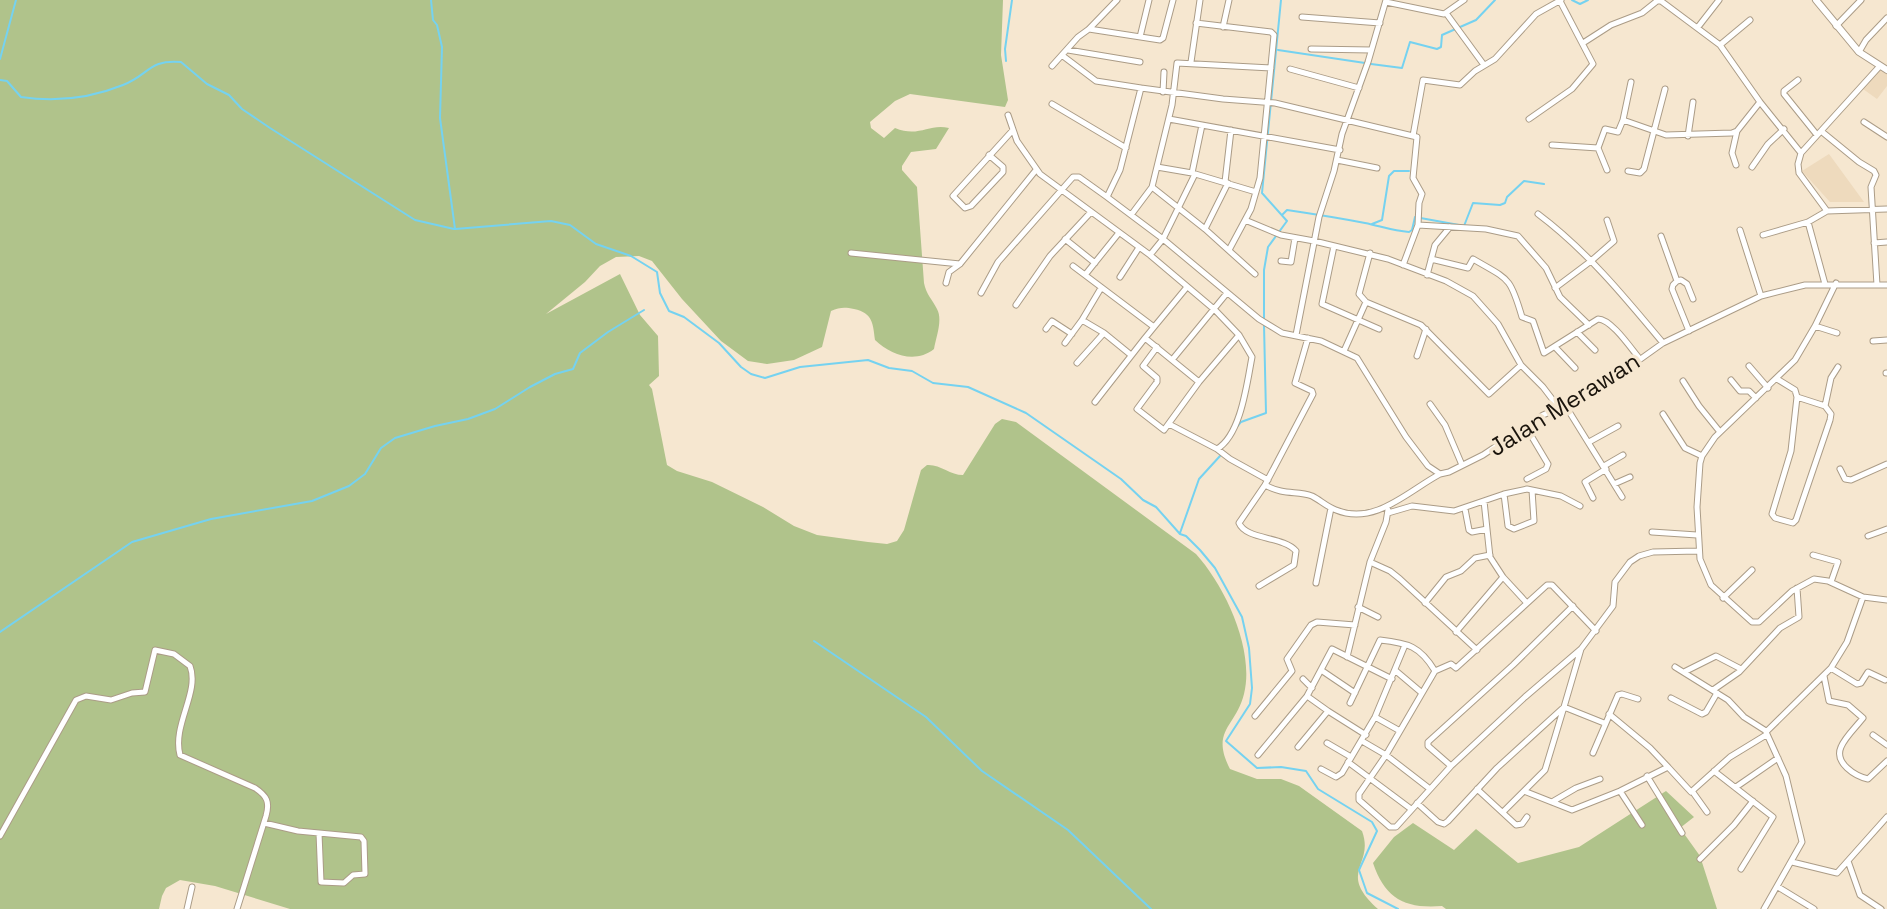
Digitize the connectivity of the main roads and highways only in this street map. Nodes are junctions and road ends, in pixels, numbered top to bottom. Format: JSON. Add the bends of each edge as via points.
{"nodes":[{"id":1,"x":1816,"y":0,"type":"edge"},
{"id":2,"x":1887,"y":70,"type":"edge"}],
"edges":[{"from":1,"to":2,"type":"main road","via":[[1859,52]]}]}
